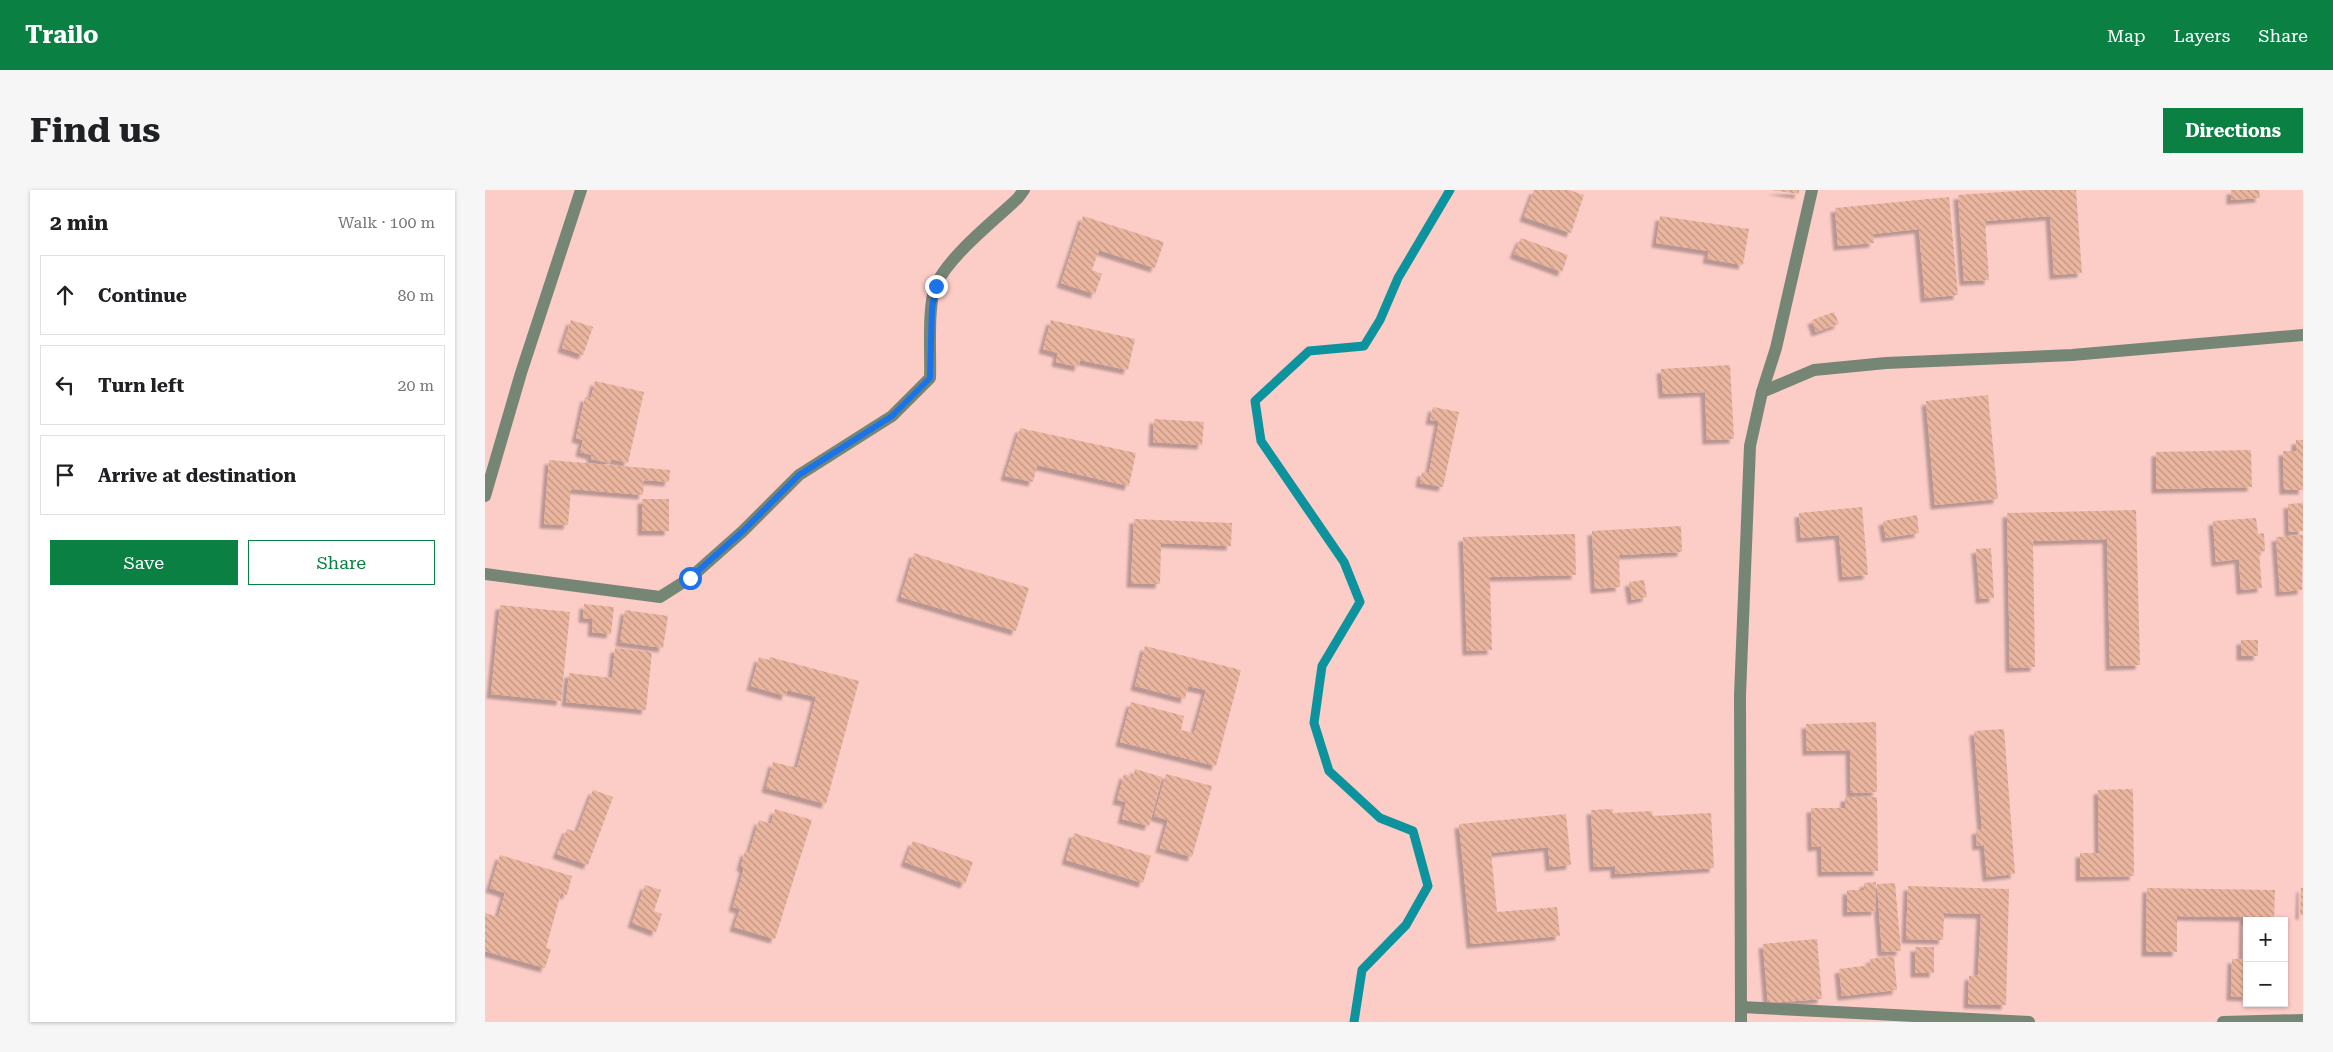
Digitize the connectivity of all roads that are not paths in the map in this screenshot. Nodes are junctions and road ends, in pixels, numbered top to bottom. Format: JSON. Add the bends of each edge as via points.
{"nodes":[{"id":1,"x":581,"y":190,"type":"edge"},
{"id":2,"x":1024,"y":190,"type":"edge"},
{"id":3,"x":1812,"y":190,"type":"edge"},
{"id":4,"x":2303,"y":335,"type":"edge"},
{"id":5,"x":1762,"y":392,"type":"junction"},
{"id":6,"x":485,"y":496,"type":"edge"},
{"id":7,"x":485,"y":574,"type":"edge"},
{"id":8,"x":1741,"y":1007,"type":"junction"},
{"id":9,"x":2303,"y":1020,"type":"edge"},
{"id":10,"x":1741,"y":1022,"type":"edge"},
{"id":11,"x":2029,"y":1022,"type":"edge"},
{"id":12,"x":2223,"y":1022,"type":"edge"}],
"edges":[{"from":1,"to":6,"type":"street","via":[[521,372]]},
{"from":2,"to":7,"type":"street","via":[[956,257],[936,286],[930,378],[892,416],[799,475],[690,578],[660,598]]},
{"from":3,"to":5,"type":"street","via":[[1776,348]]},
{"from":4,"to":5,"type":"street","via":[[2072,355],[1814,370]]},
{"from":5,"to":8,"type":"street","via":[[1750,446],[1740,695]]},
{"from":8,"to":10,"type":"street"},
{"from":8,"to":11,"type":"street"},
{"from":9,"to":12,"type":"street"}]}
